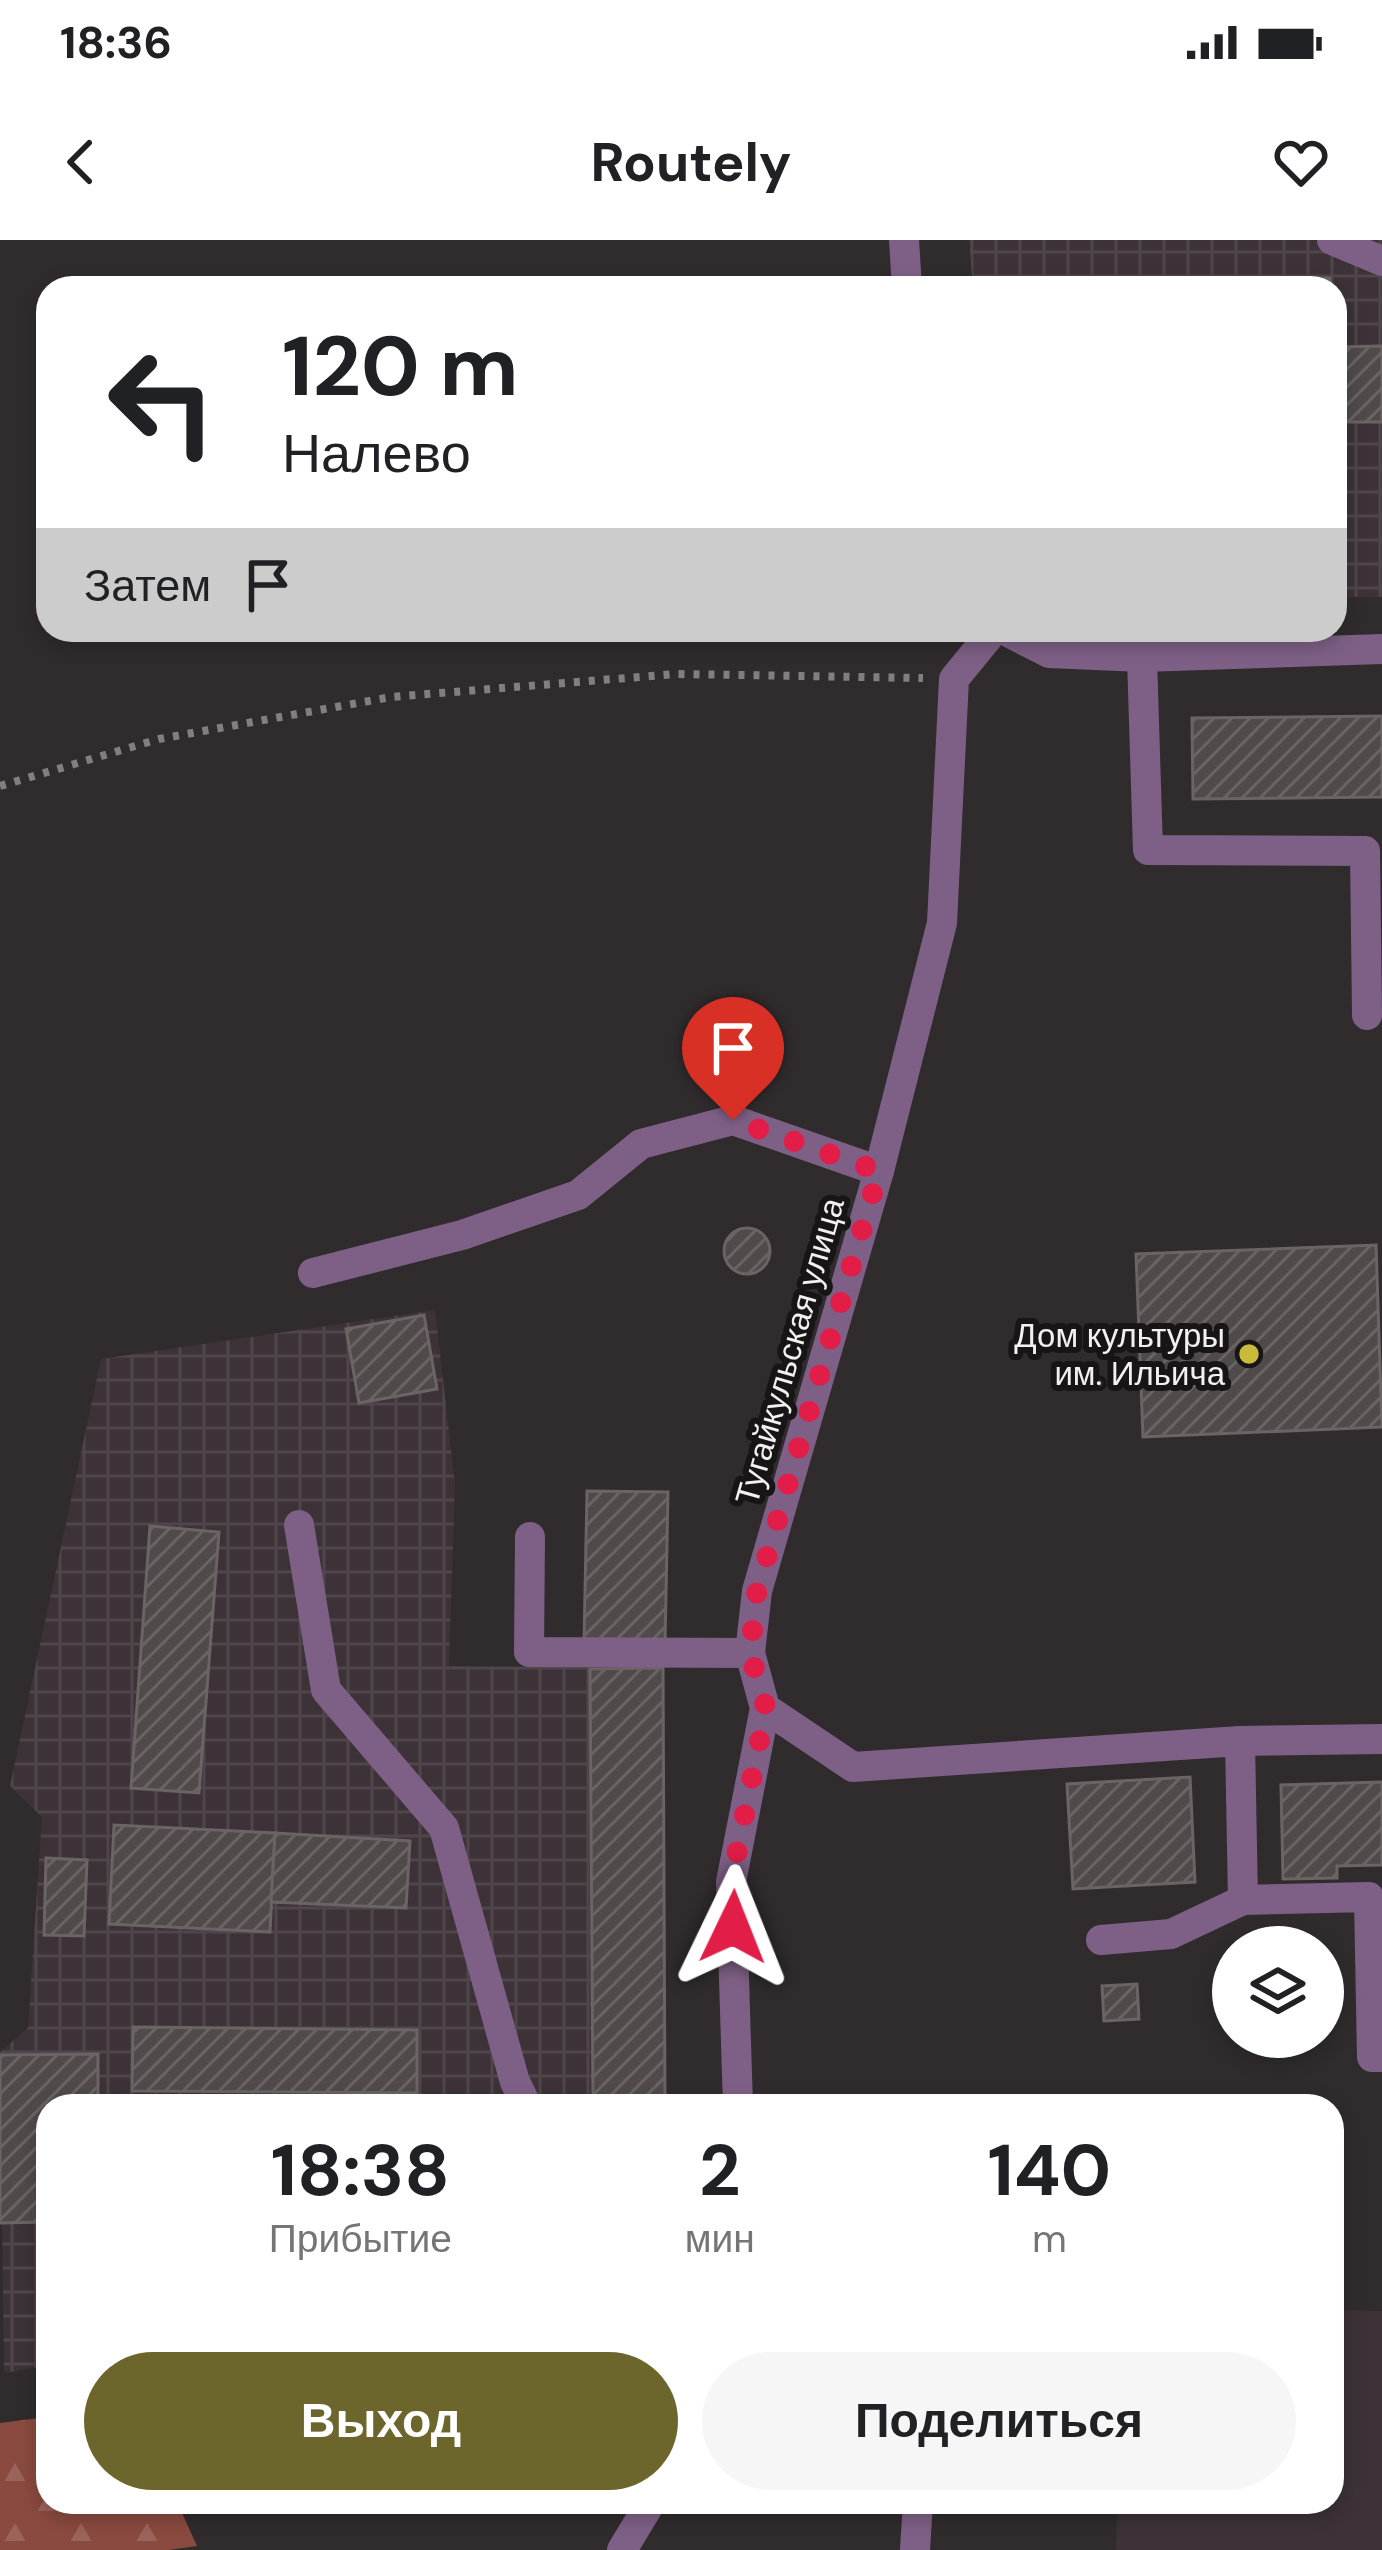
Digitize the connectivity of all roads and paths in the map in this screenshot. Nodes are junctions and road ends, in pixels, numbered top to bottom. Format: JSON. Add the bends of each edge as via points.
{"nodes":[{"id":1,"x":904,"y":240,"type":"edge"},
{"id":2,"x":1332,"y":240,"type":"edge"},
{"id":3,"x":1372,"y":252,"type":"edge"},
{"id":4,"x":907,"y":276,"type":"edge"},
{"id":5,"x":984,"y":642,"type":"edge"},
{"id":6,"x":1027,"y":642,"type":"edge"},
{"id":7,"x":1382,"y":649,"type":"edge"},
{"id":8,"x":1142,"y":657,"type":"junction"},
{"id":9,"x":954,"y":679,"type":"junction"},
{"id":10,"x":0,"y":785,"type":"edge"},
{"id":11,"x":1367,"y":1015,"type":"dead end"},
{"id":12,"x":879,"y":1171,"type":"junction"},
{"id":13,"x":313,"y":1273,"type":"dead end"},
{"id":14,"x":299,"y":1525,"type":"dead end"},
{"id":15,"x":530,"y":1537,"type":"dead end"},
{"id":16,"x":750,"y":1653,"type":"junction"},
{"id":17,"x":766,"y":1708,"type":"junction"},
{"id":18,"x":1382,"y":1739,"type":"edge"},
{"id":19,"x":1240,"y":1741,"type":"junction"},
{"id":20,"x":1243,"y":1900,"type":"junction"},
{"id":21,"x":1101,"y":1940,"type":"dead end"},
{"id":22,"x":1382,"y":2057,"type":"edge"},
{"id":23,"x":521,"y":2094,"type":"edge"},
{"id":24,"x":738,"y":2094,"type":"edge"},
{"id":25,"x":644,"y":2514,"type":"edge"},
{"id":26,"x":918,"y":2514,"type":"edge"},
{"id":27,"x":622,"y":2550,"type":"edge"},
{"id":28,"x":916,"y":2550,"type":"edge"}],
"edges":[{"from":1,"to":4,"type":"street"},
{"from":2,"to":3,"type":"street"},
{"from":5,"to":9,"type":"street"},
{"from":6,"to":8,"type":"street","via":[[1048,653]]},
{"from":7,"to":8,"type":"street"},
{"from":8,"to":11,"type":"street","via":[[1148,850],[1365,851]]},
{"from":9,"to":10,"type":"path","via":[[676,674],[391,697],[159,739]]},
{"from":9,"to":12,"type":"street","name":"Тугайкульская улица","via":[[942,923]]},
{"from":12,"to":13,"type":"street","via":[[733,1120],[641,1144],[578,1195]]},
{"from":12,"to":16,"type":"street","name":"Тугайкульская улица","via":[[757,1591]]},
{"from":14,"to":23,"type":"street","via":[[326,1690],[444,1828]]},
{"from":15,"to":16,"type":"street","via":[[529,1652]]},
{"from":16,"to":17,"type":"street","name":"Тугайкульская улица"},
{"from":17,"to":19,"type":"street","via":[[853,1767]]},
{"from":17,"to":24,"type":"street","name":"Тугайкульская улица","via":[[731,1882]]},
{"from":18,"to":19,"type":"street"},
{"from":19,"to":20,"type":"street"},
{"from":20,"to":21,"type":"street","via":[[1171,1934]]},
{"from":20,"to":22,"type":"street","via":[[1370,1898],[1372,2057]]},
{"from":25,"to":27,"type":"street"},
{"from":26,"to":28,"type":"street"}]}
